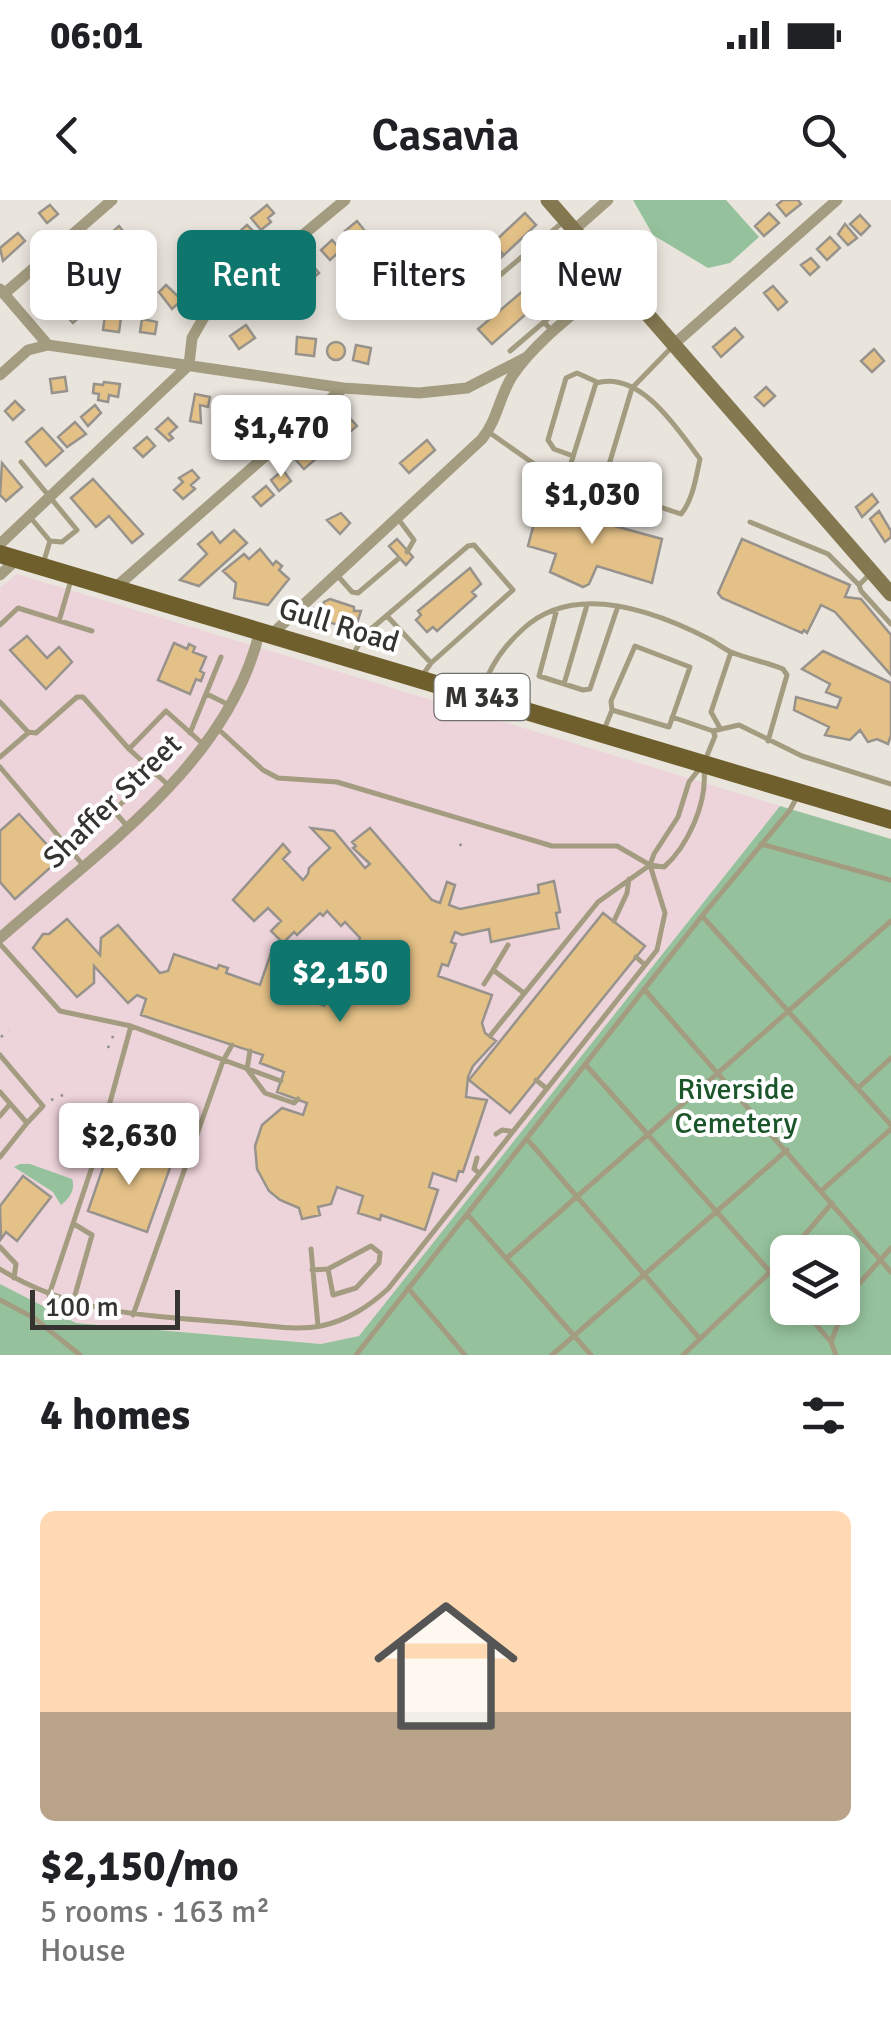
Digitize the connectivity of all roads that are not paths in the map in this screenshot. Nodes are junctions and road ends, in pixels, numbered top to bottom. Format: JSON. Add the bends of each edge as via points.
{"nodes":[{"id":1,"x":112,"y":200,"type":"edge"},
{"id":2,"x":345,"y":200,"type":"edge"},
{"id":3,"x":548,"y":200,"type":"edge"},
{"id":4,"x":608,"y":200,"type":"edge"},
{"id":5,"x":837,"y":200,"type":"edge"},
{"id":6,"x":570,"y":225,"type":"junction"},
{"id":7,"x":574,"y":230,"type":"edge"},
{"id":8,"x":501,"y":275,"type":"edge"},
{"id":9,"x":2,"y":291,"type":"edge"},
{"id":10,"x":546,"y":320,"type":"edge"},
{"id":11,"x":569,"y":320,"type":"edge"},
{"id":12,"x":652,"y":320,"type":"edge"},
{"id":13,"x":544,"y":322,"type":"junction"},
{"id":14,"x":554,"y":333,"type":"junction"},
{"id":15,"x":48,"y":345,"type":"junction"},
{"id":16,"x":673,"y":345,"type":"junction"},
{"id":17,"x":510,"y":351,"type":"dead end"},
{"id":18,"x":527,"y":357,"type":"junction"},
{"id":19,"x":188,"y":365,"type":"junction"},
{"id":20,"x":0,"y":375,"type":"edge"},
{"id":21,"x":599,"y":382,"type":"junction"},
{"id":22,"x":343,"y":388,"type":"junction"},
{"id":23,"x":632,"y":388,"type":"junction"},
{"id":24,"x":488,"y":432,"type":"junction"},
{"id":25,"x":574,"y":456,"type":"junction"},
{"id":26,"x":21,"y":462,"type":"dead end"},
{"id":27,"x":567,"y":476,"type":"junction"},
{"id":28,"x":602,"y":488,"type":"junction"},
{"id":29,"x":48,"y":498,"type":"junction"},
{"id":30,"x":29,"y":516,"type":"junction"},
{"id":31,"x":398,"y":518,"type":"junction"},
{"id":32,"x":750,"y":522,"type":"dead end"},
{"id":33,"x":50,"y":541,"type":"junction"},
{"id":34,"x":0,"y":544,"type":"edge"},
{"id":35,"x":406,"y":552,"type":"dead end"},
{"id":36,"x":9,"y":557,"type":"edge"},
{"id":37,"x":398,"y":558,"type":"dead end"},
{"id":38,"x":43,"y":566,"type":"junction"},
{"id":39,"x":872,"y":572,"type":"junction"},
{"id":40,"x":336,"y":574,"type":"junction"},
{"id":41,"x":0,"y":575,"type":"edge"},
{"id":42,"x":72,"y":575,"type":"junction"},
{"id":43,"x":859,"y":585,"type":"junction"},
{"id":44,"x":116,"y":587,"type":"junction"},
{"id":45,"x":891,"y":594,"type":"edge"},
{"id":46,"x":587,"y":605,"type":"junction"},
{"id":47,"x":618,"y":606,"type":"junction"},
{"id":48,"x":556,"y":609,"type":"junction"},
{"id":49,"x":387,"y":616,"type":"junction"},
{"id":50,"x":60,"y":621,"type":"junction"},
{"id":51,"x":0,"y":624,"type":"edge"},
{"id":52,"x":891,"y":624,"type":"edge"},
{"id":53,"x":92,"y":631,"type":"dead end"},
{"id":54,"x":266,"y":632,"type":"junction"},
{"id":55,"x":730,"y":652,"type":"junction"},
{"id":56,"x":222,"y":656,"type":"dead end"},
{"id":57,"x":351,"y":658,"type":"junction"},
{"id":58,"x":426,"y":671,"type":"junction"},
{"id":59,"x":564,"y":684,"type":"junction"},
{"id":60,"x":206,"y":693,"type":"junction"},
{"id":61,"x":480,"y":697,"type":"junction"},
{"id":62,"x":0,"y":702,"type":"edge"},
{"id":63,"x":231,"y":706,"type":"junction"},
{"id":64,"x":612,"y":710,"type":"junction"},
{"id":65,"x":672,"y":718,"type":"junction"},
{"id":66,"x":217,"y":728,"type":"junction"},
{"id":67,"x":716,"y":730,"type":"junction"},
{"id":68,"x":28,"y":732,"type":"junction"},
{"id":69,"x":190,"y":732,"type":"junction"},
{"id":70,"x":602,"y":733,"type":"junction"},
{"id":71,"x":768,"y":741,"type":"junction"},
{"id":72,"x":206,"y":746,"type":"junction"},
{"id":73,"x":129,"y":749,"type":"junction"},
{"id":74,"x":0,"y":757,"type":"edge"},
{"id":75,"x":704,"y":763,"type":"junction"},
{"id":76,"x":0,"y":768,"type":"edge"},
{"id":77,"x":155,"y":773,"type":"junction"},
{"id":78,"x":891,"y":784,"type":"edge"},
{"id":79,"x":169,"y":786,"type":"junction"},
{"id":80,"x":799,"y":792,"type":"junction"},
{"id":81,"x":114,"y":810,"type":"junction"},
{"id":82,"x":891,"y":820,"type":"edge"},
{"id":83,"x":127,"y":826,"type":"junction"},
{"id":84,"x":761,"y":844,"type":"junction"},
{"id":85,"x":70,"y":850,"type":"junction"},
{"id":86,"x":83,"y":865,"type":"junction"},
{"id":87,"x":650,"y":865,"type":"junction"},
{"id":88,"x":628,"y":879,"type":"junction"},
{"id":89,"x":891,"y":880,"type":"edge"},
{"id":90,"x":702,"y":916,"type":"junction"},
{"id":91,"x":614,"y":921,"type":"dead end"},
{"id":92,"x":891,"y":922,"type":"edge"},
{"id":93,"x":0,"y":941,"type":"edge"},
{"id":94,"x":508,"y":945,"type":"dead end"},
{"id":95,"x":636,"y":957,"type":"dead end"},
{"id":96,"x":645,"y":965,"type":"junction"},
{"id":97,"x":493,"y":970,"type":"junction"},
{"id":98,"x":484,"y":984,"type":"dead end"},
{"id":99,"x":644,"y":988,"type":"junction"},
{"id":100,"x":524,"y":993,"type":"junction"},
{"id":101,"x":789,"y":1011,"type":"junction"},
{"id":102,"x":131,"y":1026,"type":"junction"},
{"id":103,"x":490,"y":1036,"type":"dead end"},
{"id":104,"x":232,"y":1045,"type":"dead end"},
{"id":105,"x":250,"y":1050,"type":"dead end"},
{"id":106,"x":0,"y":1055,"type":"edge"},
{"id":107,"x":891,"y":1058,"type":"edge"},
{"id":108,"x":223,"y":1060,"type":"junction"},
{"id":109,"x":586,"y":1064,"type":"junction"},
{"id":110,"x":247,"y":1069,"type":"junction"},
{"id":111,"x":718,"y":1073,"type":"junction"},
{"id":112,"x":536,"y":1080,"type":"dead end"},
{"id":113,"x":281,"y":1081,"type":"dead end"},
{"id":114,"x":546,"y":1088,"type":"junction"},
{"id":115,"x":858,"y":1088,"type":"junction"},
{"id":116,"x":0,"y":1092,"type":"edge"},
{"id":117,"x":298,"y":1099,"type":"dead end"},
{"id":118,"x":10,"y":1104,"type":"junction"},
{"id":119,"x":512,"y":1111,"type":"dead end"},
{"id":120,"x":0,"y":1116,"type":"edge"},
{"id":121,"x":520,"y":1119,"type":"junction"},
{"id":122,"x":27,"y":1123,"type":"junction"},
{"id":123,"x":891,"y":1127,"type":"edge"},
{"id":124,"x":510,"y":1132,"type":"junction"},
{"id":125,"x":496,"y":1134,"type":"dead end"},
{"id":126,"x":648,"y":1135,"type":"junction"},
{"id":127,"x":527,"y":1139,"type":"junction"},
{"id":128,"x":786,"y":1150,"type":"junction"},
{"id":129,"x":0,"y":1157,"type":"edge"},
{"id":130,"x":477,"y":1158,"type":"dead end"},
{"id":131,"x":478,"y":1172,"type":"junction"},
{"id":132,"x":822,"y":1191,"type":"junction"},
{"id":133,"x":577,"y":1196,"type":"junction"},
{"id":134,"x":832,"y":1203,"type":"junction"},
{"id":135,"x":716,"y":1212,"type":"junction"},
{"id":136,"x":467,"y":1214,"type":"junction"},
{"id":137,"x":73,"y":1224,"type":"junction"},
{"id":138,"x":805,"y":1235,"type":"edge"},
{"id":139,"x":0,"y":1247,"type":"edge"},
{"id":140,"x":891,"y":1248,"type":"edge"},
{"id":141,"x":311,"y":1249,"type":"dead end"},
{"id":142,"x":506,"y":1258,"type":"junction"},
{"id":143,"x":879,"y":1258,"type":"junction"},
{"id":144,"x":328,"y":1268,"type":"junction"},
{"id":145,"x":0,"y":1269,"type":"edge"},
{"id":146,"x":312,"y":1270,"type":"junction"},
{"id":147,"x":891,"y":1272,"type":"edge"},
{"id":148,"x":770,"y":1273,"type":"edge"},
{"id":149,"x":645,"y":1274,"type":"junction"},
{"id":150,"x":770,"y":1275,"type":"edge"},
{"id":151,"x":14,"y":1278,"type":"junction"},
{"id":152,"x":408,"y":1288,"type":"junction"},
{"id":153,"x":49,"y":1295,"type":"junction"},
{"id":154,"x":0,"y":1300,"type":"edge"},
{"id":155,"x":73,"y":1302,"type":"junction"},
{"id":156,"x":10,"y":1307,"type":"junction"},
{"id":157,"x":0,"y":1310,"type":"edge"},
{"id":158,"x":133,"y":1314,"type":"junction"},
{"id":159,"x":816,"y":1325,"type":"edge"},
{"id":160,"x":318,"y":1326,"type":"junction"},
{"id":161,"x":574,"y":1336,"type":"junction"},
{"id":162,"x":700,"y":1339,"type":"junction"},
{"id":163,"x":831,"y":1342,"type":"junction"},
{"id":164,"x":80,"y":1355,"type":"edge"},
{"id":165,"x":356,"y":1355,"type":"edge"},
{"id":166,"x":465,"y":1355,"type":"edge"},
{"id":167,"x":552,"y":1355,"type":"edge"},
{"id":168,"x":592,"y":1355,"type":"edge"},
{"id":169,"x":682,"y":1355,"type":"edge"},
{"id":170,"x":836,"y":1355,"type":"edge"}],
"edges":[{"from":1,"to":9,"type":"street"},
{"from":2,"to":19,"type":"street","via":[[204,317]]},
{"from":3,"to":6,"type":"street"},
{"from":4,"to":6,"type":"street"},
{"from":5,"to":16,"type":"street"},
{"from":6,"to":7,"type":"street"},
{"from":6,"to":8,"type":"lane"},
{"from":9,"to":15,"type":"street"},
{"from":10,"to":13,"type":"lane"},
{"from":11,"to":14,"type":"street"},
{"from":12,"to":16,"type":"street"},
{"from":13,"to":14,"type":"lane"},
{"from":13,"to":17,"type":"lane"},
{"from":14,"to":18,"type":"street"},
{"from":15,"to":19,"type":"street"},
{"from":15,"to":20,"type":"street","via":[[28,350]]},
{"from":16,"to":23,"type":"lane"},
{"from":16,"to":39,"type":"street"},
{"from":18,"to":22,"type":"street","via":[[467,388]]},
{"from":18,"to":24,"type":"street"},
{"from":19,"to":22,"type":"street"},
{"from":19,"to":29,"type":"street"},
{"from":21,"to":23,"type":"lane"},
{"from":21,"to":25,"type":"lane"},
{"from":21,"to":25,"type":"lane","via":[[577,373],[566,378],[548,440]]},
{"from":22,"to":44,"type":"street"},
{"from":23,"to":28,"type":"lane"},
{"from":23,"to":28,"type":"lane","via":[[654,403],[700,459],[696,480],[681,514]]},
{"from":24,"to":27,"type":"lane","via":[[540,468]]},
{"from":24,"to":31,"type":"street"},
{"from":25,"to":27,"type":"lane"},
{"from":26,"to":29,"type":"lane"},
{"from":27,"to":28,"type":"lane"},
{"from":29,"to":30,"type":"street"},
{"from":29,"to":33,"type":"lane","via":[[77,530],[62,542]]},
{"from":30,"to":33,"type":"lane"},
{"from":30,"to":34,"type":"street"},
{"from":31,"to":35,"type":"lane","via":[[414,540]]},
{"from":31,"to":40,"type":"street"},
{"from":32,"to":43,"type":"lane","via":[[828,554]]},
{"from":33,"to":38,"type":"lane"},
{"from":36,"to":38,"type":"main road","name":"Gull Road","number":"M 343"},
{"from":36,"to":41,"type":"street"},
{"from":37,"to":40,"type":"lane","via":[[358,593]]},
{"from":38,"to":42,"type":"main road","name":"Gull Road","number":"M 343"},
{"from":39,"to":43,"type":"lane"},
{"from":39,"to":45,"type":"street"},
{"from":40,"to":54,"type":"street"},
{"from":42,"to":44,"type":"main road","name":"Gull Road","number":"M 343"},
{"from":42,"to":50,"type":"lane"},
{"from":43,"to":52,"type":"lane"},
{"from":44,"to":54,"type":"main road","name":"Gull Road","number":"M 343"},
{"from":46,"to":47,"type":"lane"},
{"from":46,"to":48,"type":"lane"},
{"from":46,"to":59,"type":"lane"},
{"from":47,"to":55,"type":"lane"},
{"from":47,"to":59,"type":"lane","via":[[590,689]]},
{"from":48,"to":59,"type":"lane","via":[[538,672]]},
{"from":48,"to":61,"type":"lane","via":[[507,643]]},
{"from":49,"to":57,"type":"lane"},
{"from":49,"to":58,"type":"lane"},
{"from":49,"to":58,"type":"lane","via":[[468,546],[513,590]]},
{"from":50,"to":51,"type":"lane","via":[[18,608]]},
{"from":50,"to":53,"type":"lane"},
{"from":54,"to":57,"type":"main road","name":"Gull Road","number":"M 343"},
{"from":54,"to":63,"type":"street","name":"Shaffer Street"},
{"from":55,"to":67,"type":"lane","via":[[711,712]]},
{"from":55,"to":71,"type":"lane","via":[[787,675]]},
{"from":56,"to":60,"type":"lane"},
{"from":57,"to":58,"type":"main road","name":"Gull Road","number":"M 343"},
{"from":58,"to":61,"type":"main road","name":"Gull Road","number":"M 343"},
{"from":60,"to":63,"type":"lane"},
{"from":60,"to":69,"type":"lane"},
{"from":61,"to":70,"type":"main road","name":"Gull Road","number":"M 343"},
{"from":62,"to":68,"type":"lane"},
{"from":63,"to":66,"type":"street","name":"Shaffer Street"},
{"from":64,"to":65,"type":"lane","via":[[669,727]]},
{"from":64,"to":65,"type":"lane","via":[[635,646],[690,667]]},
{"from":64,"to":70,"type":"lane"},
{"from":65,"to":67,"type":"lane"},
{"from":66,"to":72,"type":"street","name":"Shaffer Street"},
{"from":66,"to":87,"type":"lane","via":[[278,778],[337,782],[552,846],[617,846]]},
{"from":67,"to":71,"type":"lane","via":[[739,726]]},
{"from":67,"to":75,"type":"lane"},
{"from":68,"to":73,"type":"lane","via":[[36,733],[83,697]]},
{"from":68,"to":74,"type":"lane"},
{"from":69,"to":72,"type":"lane"},
{"from":69,"to":73,"type":"lane","via":[[166,711]]},
{"from":70,"to":75,"type":"main road","name":"Gull Road","number":"M 343"},
{"from":71,"to":78,"type":"lane"},
{"from":72,"to":79,"type":"street","name":"Shaffer Street"},
{"from":73,"to":77,"type":"lane"},
{"from":75,"to":80,"type":"main road","name":"Gull Road","number":"M 343"},
{"from":75,"to":87,"type":"lane"},
{"from":75,"to":87,"type":"lane","via":[[706,786],[687,839],[664,867]]},
{"from":76,"to":85,"type":"lane"},
{"from":77,"to":79,"type":"lane"},
{"from":77,"to":81,"type":"lane"},
{"from":79,"to":83,"type":"street","name":"Shaffer Street"},
{"from":80,"to":82,"type":"main road","name":"Gull Road","number":"M 343"},
{"from":80,"to":84,"type":"lane"},
{"from":81,"to":83,"type":"lane"},
{"from":81,"to":85,"type":"lane"},
{"from":83,"to":86,"type":"street","name":"Shaffer Street"},
{"from":84,"to":89,"type":"lane"},
{"from":84,"to":90,"type":"lane"},
{"from":85,"to":86,"type":"lane"},
{"from":86,"to":93,"type":"street","name":"Shaffer Street"},
{"from":87,"to":88,"type":"lane"},
{"from":87,"to":96,"type":"lane","via":[[665,913],[657,950]]},
{"from":88,"to":91,"type":"lane"},
{"from":88,"to":100,"type":"lane","via":[[598,902]]},
{"from":90,"to":99,"type":"lane"},
{"from":90,"to":101,"type":"lane"},
{"from":92,"to":101,"type":"lane"},
{"from":93,"to":102,"type":"lane","via":[[60,1011]]},
{"from":94,"to":97,"type":"lane"},
{"from":95,"to":96,"type":"lane"},
{"from":96,"to":114,"type":"lane"},
{"from":97,"to":98,"type":"lane"},
{"from":97,"to":100,"type":"lane"},
{"from":99,"to":109,"type":"lane"},
{"from":99,"to":111,"type":"lane"},
{"from":100,"to":103,"type":"lane"},
{"from":101,"to":111,"type":"lane"},
{"from":101,"to":115,"type":"lane"},
{"from":102,"to":108,"type":"lane"},
{"from":102,"to":137,"type":"lane"},
{"from":104,"to":108,"type":"lane"},
{"from":105,"to":110,"type":"lane"},
{"from":106,"to":122,"type":"lane","via":[[43,1106]]},
{"from":107,"to":115,"type":"lane"},
{"from":108,"to":110,"type":"lane"},
{"from":108,"to":158,"type":"lane"},
{"from":109,"to":126,"type":"lane"},
{"from":109,"to":127,"type":"lane"},
{"from":110,"to":113,"type":"lane"},
{"from":110,"to":117,"type":"lane","via":[[264,1093]]},
{"from":111,"to":126,"type":"lane"},
{"from":111,"to":128,"type":"lane"},
{"from":112,"to":114,"type":"lane"},
{"from":114,"to":121,"type":"lane"},
{"from":115,"to":123,"type":"lane"},
{"from":116,"to":118,"type":"lane"},
{"from":118,"to":120,"type":"lane"},
{"from":118,"to":122,"type":"lane"},
{"from":119,"to":121,"type":"lane"},
{"from":121,"to":124,"type":"lane"},
{"from":122,"to":129,"type":"lane"},
{"from":123,"to":132,"type":"lane"},
{"from":124,"to":125,"type":"lane"},
{"from":124,"to":131,"type":"lane"},
{"from":126,"to":133,"type":"lane"},
{"from":126,"to":135,"type":"lane"},
{"from":127,"to":133,"type":"lane"},
{"from":127,"to":136,"type":"lane"},
{"from":128,"to":132,"type":"lane"},
{"from":128,"to":135,"type":"lane"},
{"from":130,"to":131,"type":"lane"},
{"from":131,"to":160,"type":"lane","via":[[388,1289],[348,1318]]},
{"from":132,"to":134,"type":"lane"},
{"from":133,"to":142,"type":"lane"},
{"from":133,"to":149,"type":"lane"},
{"from":134,"to":138,"type":"lane"},
{"from":134,"to":143,"type":"lane"},
{"from":135,"to":148,"type":"lane"},
{"from":135,"to":149,"type":"lane"},
{"from":136,"to":142,"type":"lane"},
{"from":136,"to":152,"type":"lane"},
{"from":137,"to":153,"type":"lane"},
{"from":137,"to":155,"type":"lane","via":[[92,1235]]},
{"from":139,"to":151,"type":"lane","via":[[16,1264]]},
{"from":140,"to":143,"type":"lane"},
{"from":141,"to":146,"type":"lane"},
{"from":142,"to":161,"type":"lane"},
{"from":143,"to":147,"type":"lane"},
{"from":143,"to":163,"type":"lane","via":[[849,1295]]},
{"from":144,"to":144,"type":"lane","via":[[371,1246],[380,1254],[356,1288],[333,1295]]},
{"from":144,"to":146,"type":"lane"},
{"from":145,"to":151,"type":"lane"},
{"from":146,"to":160,"type":"lane"},
{"from":149,"to":161,"type":"lane"},
{"from":149,"to":162,"type":"lane"},
{"from":150,"to":162,"type":"lane"},
{"from":151,"to":153,"type":"lane"},
{"from":152,"to":165,"type":"lane"},
{"from":152,"to":166,"type":"lane"},
{"from":153,"to":155,"type":"lane"},
{"from":154,"to":156,"type":"lane"},
{"from":155,"to":158,"type":"lane"},
{"from":156,"to":157,"type":"lane"},
{"from":156,"to":164,"type":"lane"},
{"from":158,"to":160,"type":"lane"},
{"from":159,"to":163,"type":"lane"},
{"from":161,"to":167,"type":"lane"},
{"from":161,"to":168,"type":"lane"},
{"from":162,"to":169,"type":"lane"},
{"from":163,"to":170,"type":"lane"}]}
